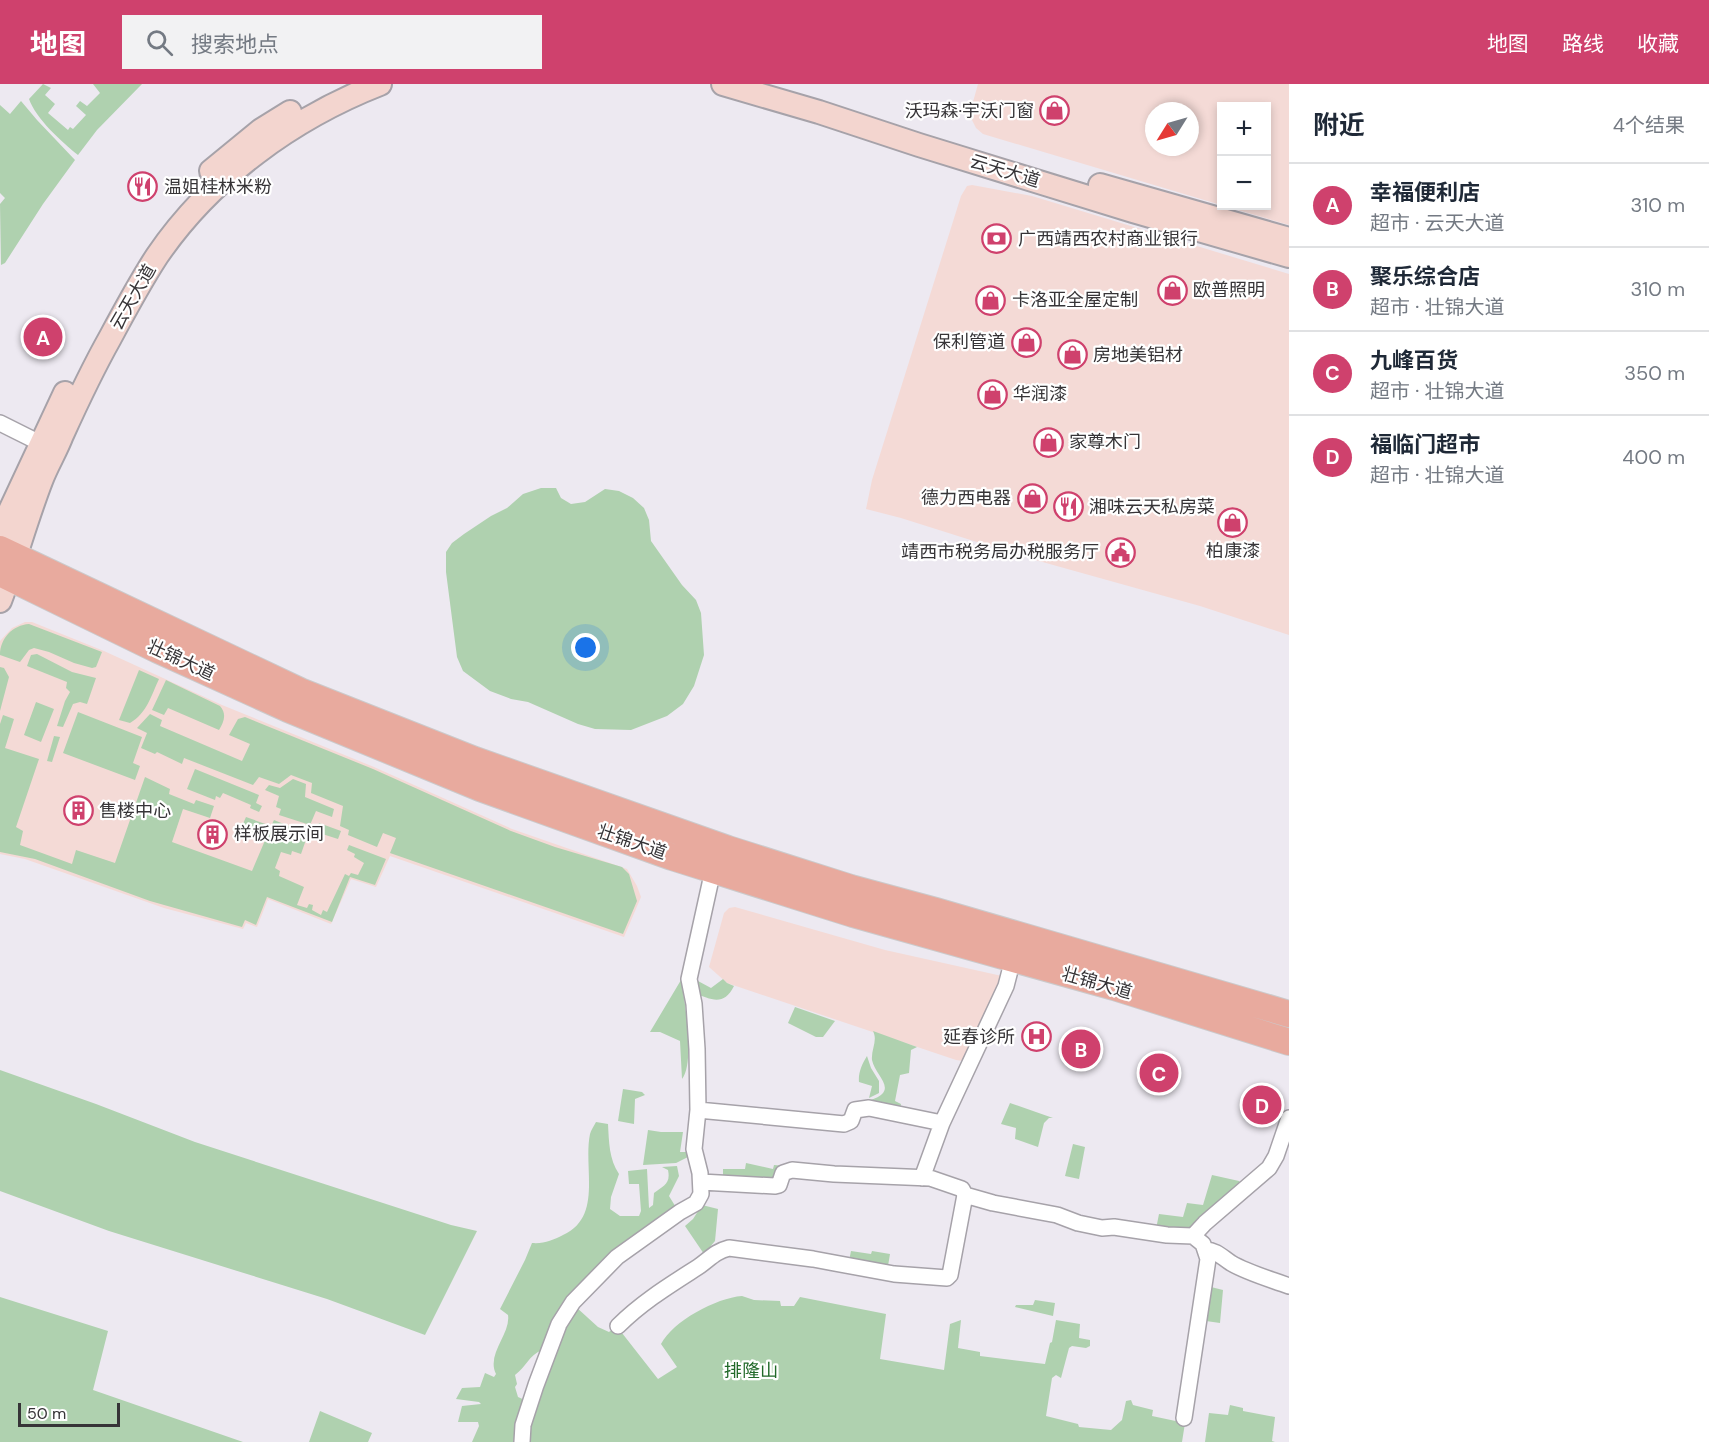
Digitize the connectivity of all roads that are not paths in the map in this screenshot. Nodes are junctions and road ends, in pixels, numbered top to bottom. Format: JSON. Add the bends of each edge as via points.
{"nodes":[{"id":1,"x":345,"y":84,"type":"edge"},
{"id":2,"x":380,"y":84,"type":"edge"},
{"id":3,"x":723,"y":84,"type":"edge"},
{"id":4,"x":759,"y":84,"type":"edge"},
{"id":5,"x":1289,"y":239,"type":"edge"},
{"id":6,"x":1289,"y":256,"type":"edge"},
{"id":7,"x":0,"y":423,"type":"edge"},
{"id":8,"x":34,"y":440,"type":"dead end"},
{"id":9,"x":4,"y":566,"type":"edge"},
{"id":10,"x":713,"y":870,"type":"junction"},
{"id":11,"x":1013,"y":959,"type":"junction"},
{"id":12,"x":1289,"y":1014,"type":"edge"},
{"id":13,"x":1289,"y":1042,"type":"edge"},
{"id":14,"x":698,"y":1110,"type":"junction"},
{"id":15,"x":1289,"y":1118,"type":"edge"},
{"id":16,"x":942,"y":1123,"type":"junction"},
{"id":17,"x":922,"y":1178,"type":"junction"},
{"id":18,"x":701,"y":1182,"type":"junction"},
{"id":19,"x":965,"y":1195,"type":"junction"},
{"id":20,"x":1193,"y":1236,"type":"junction"},
{"id":21,"x":1206,"y":1250,"type":"junction"},
{"id":22,"x":1289,"y":1286,"type":"edge"},
{"id":23,"x":618,"y":1326,"type":"dead end"},
{"id":24,"x":1184,"y":1418,"type":"dead end"},
{"id":25,"x":522,"y":1442,"type":"edge"}],
"edges":[{"from":1,"to":9,"type":"main road","name":"云天大道","via":[[288,113],[237,148],[180,203],[155,234],[67,387],[7,517]]},
{"from":2,"to":9,"type":"main road","name":"云天大道","via":[[313,115],[278,137],[232,173],[170,239],[86,382]]},
{"from":3,"to":6,"type":"main road","name":"云天大道"},
{"from":4,"to":5,"type":"main road","name":"云天大道"},
{"from":7,"to":8,"type":"street"},
{"from":9,"to":10,"type":"main road","name":"壮锦大道","via":[[158,650],[279,705],[480,788]]},
{"from":9,"to":12,"type":"main road","name":"壮锦大道","via":[[300,691],[680,834]]},
{"from":10,"to":11,"type":"main road","name":"壮锦大道"},
{"from":10,"to":14,"type":"street","via":[[688,979],[695,1010]]},
{"from":11,"to":13,"type":"main road","name":"壮锦大道"},
{"from":11,"to":16,"type":"street","via":[[1006,986]]},
{"from":14,"to":16,"type":"street","via":[[844,1124],[851,1121],[855,1110],[869,1108]]},
{"from":14,"to":18,"type":"street","via":[[694,1149]]},
{"from":15,"to":20,"type":"street","via":[[1269,1168]]},
{"from":16,"to":17,"type":"street"},
{"from":17,"to":18,"type":"street","via":[[792,1170],[783,1173],[777,1186]]},
{"from":17,"to":19,"type":"street","via":[[956,1186]]},
{"from":18,"to":25,"type":"street","via":[[696,1203],[617,1257],[563,1316],[523,1425]]},
{"from":19,"to":20,"type":"street","via":[[1102,1228]]},
{"from":19,"to":23,"type":"street","via":[[948,1278],[894,1274],[729,1248],[717,1252],[635,1309]]},
{"from":20,"to":21,"type":"street"},
{"from":21,"to":22,"type":"street"},
{"from":21,"to":24,"type":"street","via":[[1208,1259]]}]}
